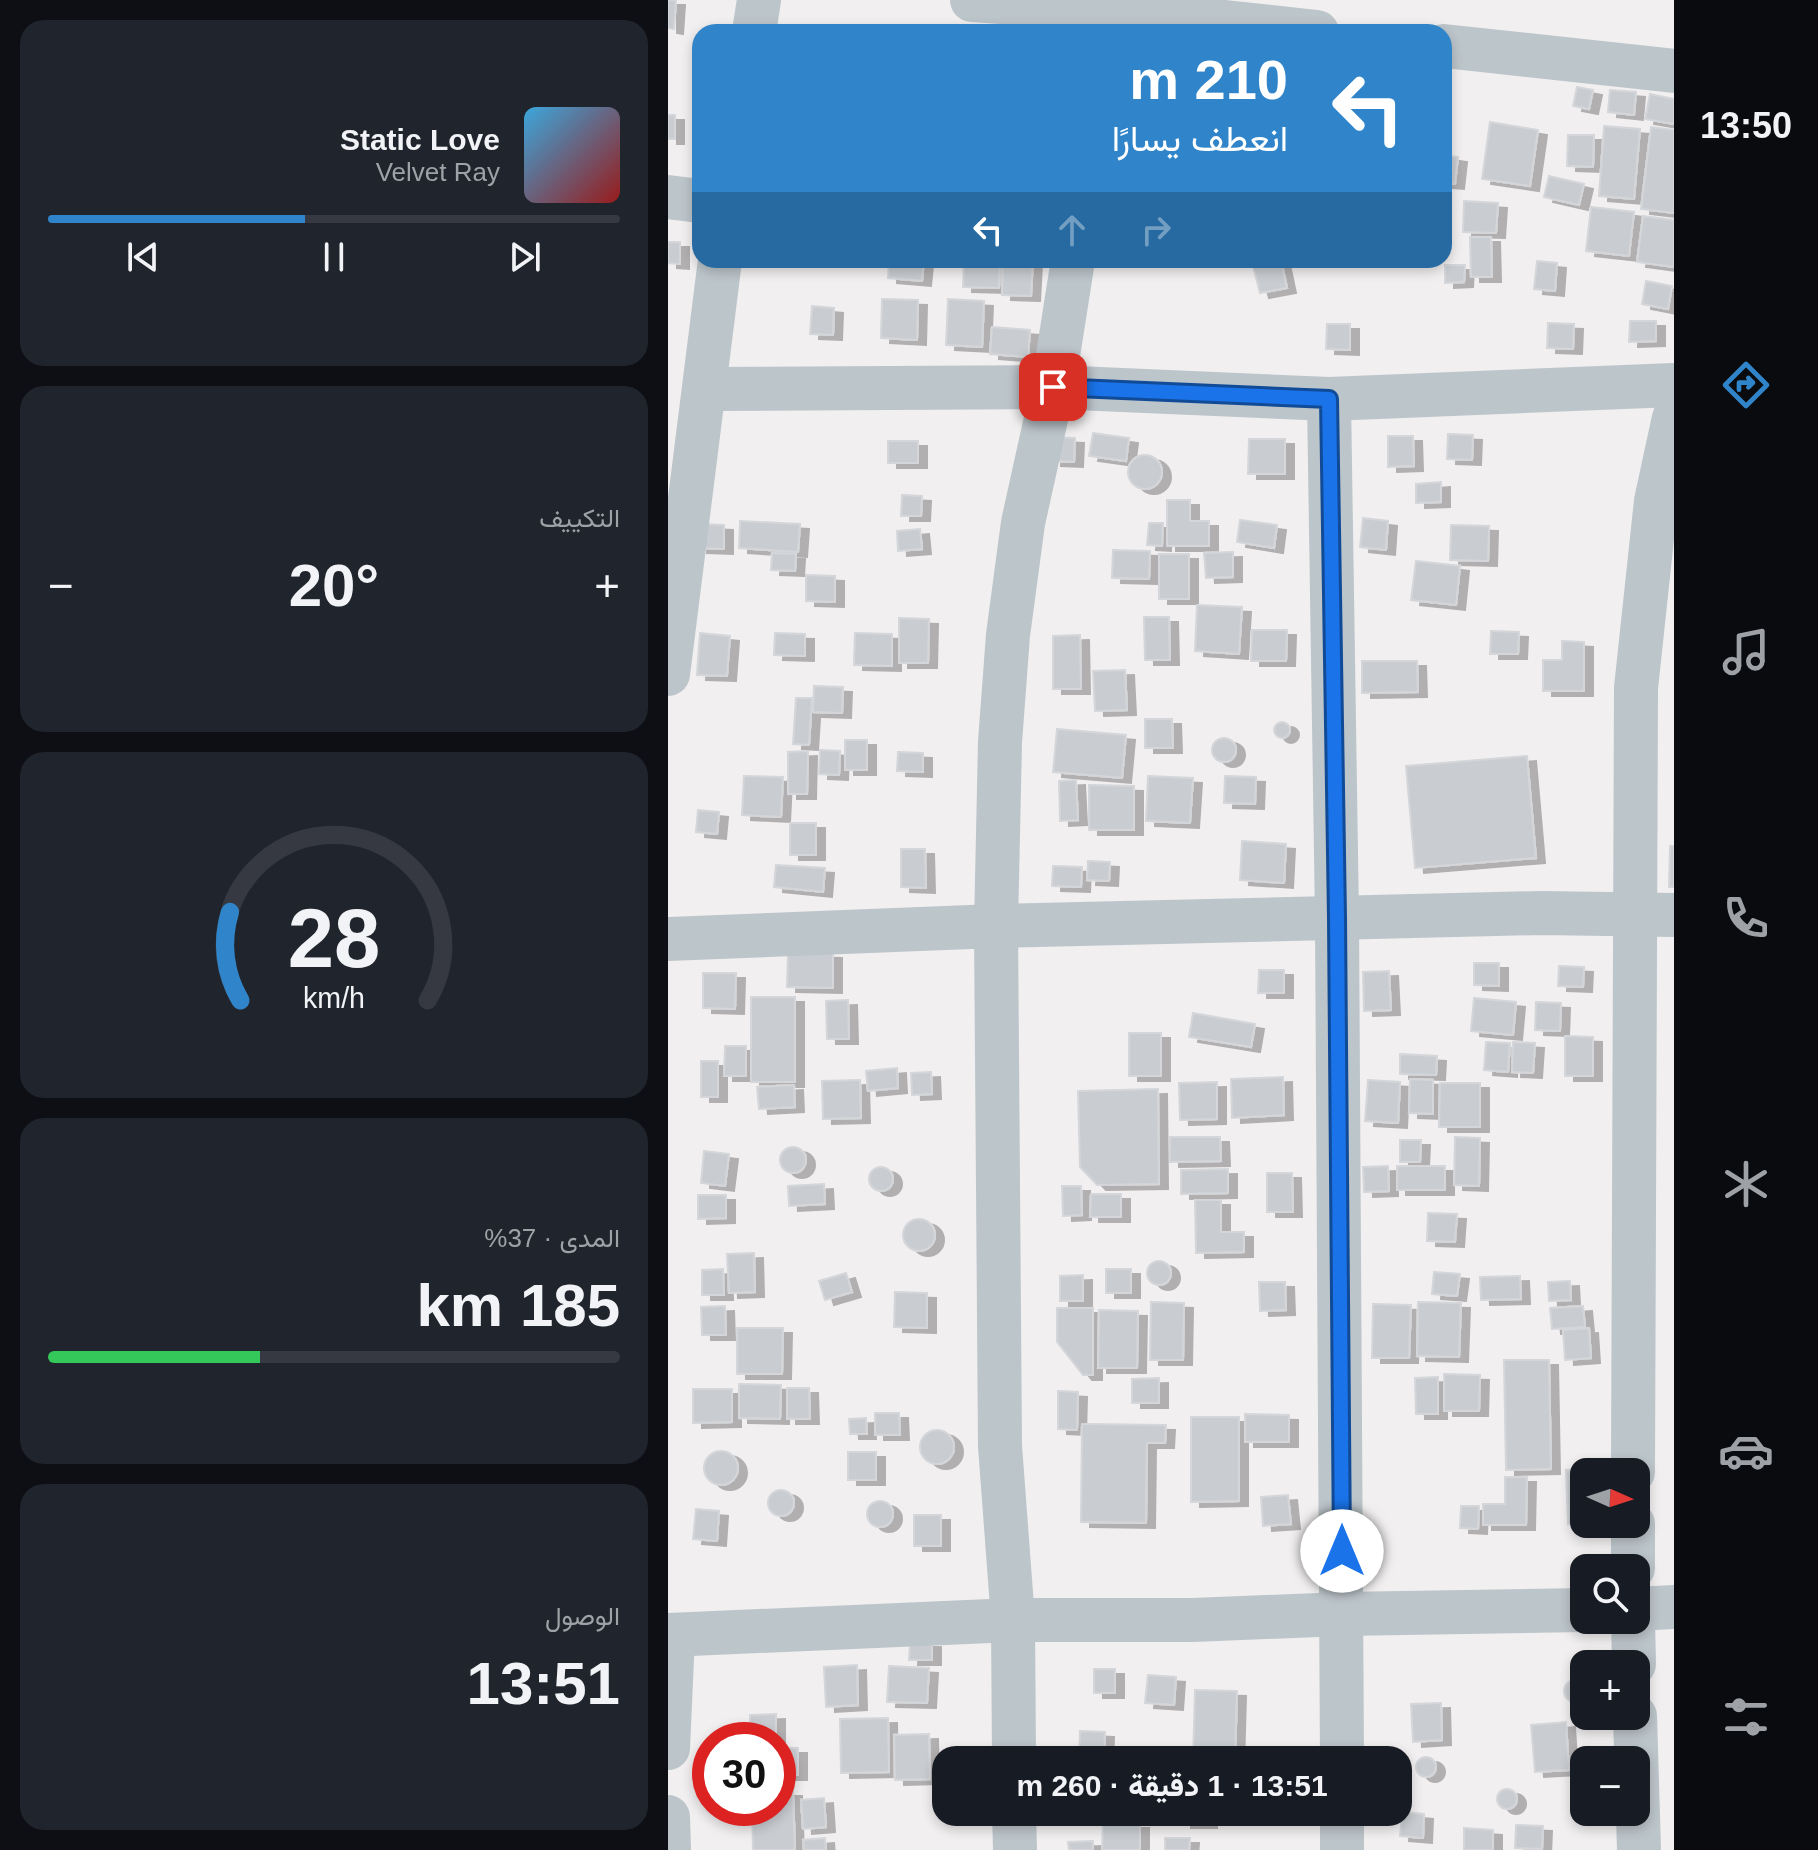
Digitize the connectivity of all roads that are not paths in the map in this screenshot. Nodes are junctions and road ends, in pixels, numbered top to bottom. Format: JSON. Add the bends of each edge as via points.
{"nodes":[{"id":1,"x":759,"y":0,"type":"edge"},
{"id":2,"x":972,"y":0,"type":"edge"},
{"id":3,"x":1112,"y":14,"type":"edge"},
{"id":4,"x":755,"y":24,"type":"edge"},
{"id":5,"x":1226,"y":24,"type":"edge"},
{"id":6,"x":1452,"y":47,"type":"edge"},
{"id":7,"x":1674,"y":71,"type":"edge"},
{"id":8,"x":668,"y":197,"type":"edge"},
{"id":9,"x":692,"y":200,"type":"edge"},
{"id":10,"x":719,"y":268,"type":"edge"},
{"id":11,"x":1072,"y":268,"type":"edge"},
{"id":12,"x":1674,"y":385,"type":"edge"},
{"id":13,"x":1053,"y":387,"type":"junction"},
{"id":14,"x":704,"y":389,"type":"junction"},
{"id":15,"x":1329,"y":399,"type":"junction"},
{"id":16,"x":1674,"y":418,"type":"edge"},
{"id":17,"x":680,"y":492,"type":"edge"},
{"id":18,"x":668,"y":674,"type":"edge"},
{"id":19,"x":1654,"y":915,"type":"edge"},
{"id":20,"x":1337,"y":918,"type":"junction"},
{"id":21,"x":996,"y":926,"type":"junction"},
{"id":22,"x":668,"y":939,"type":"edge"},
{"id":23,"x":1634,"y":1458,"type":"edge"},
{"id":24,"x":1674,"y":1607,"type":"edge"},
{"id":25,"x":1650,"y":1608,"type":"edge"},
{"id":26,"x":1570,"y":1610,"type":"edge"},
{"id":27,"x":1342,"y":1614,"type":"junction"},
{"id":28,"x":1013,"y":1620,"type":"junction"},
{"id":29,"x":670,"y":1636,"type":"edge"},
{"id":30,"x":1635,"y":1730,"type":"edge"},
{"id":31,"x":1014,"y":1746,"type":"edge"},
{"id":32,"x":1342,"y":1746,"type":"edge"},
{"id":33,"x":668,"y":1748,"type":"edge"},
{"id":34,"x":668,"y":1817,"type":"edge"},
{"id":35,"x":1014,"y":1826,"type":"edge"},
{"id":36,"x":1342,"y":1826,"type":"edge"},
{"id":37,"x":669,"y":1850,"type":"edge"},
{"id":38,"x":1015,"y":1850,"type":"edge"},
{"id":39,"x":1342,"y":1850,"type":"edge"},
{"id":40,"x":1639,"y":1850,"type":"edge"}],
"edges":[{"from":1,"to":4,"type":"street"},
{"from":2,"to":3,"type":"street"},
{"from":3,"to":5,"type":"street"},
{"from":6,"to":7,"type":"street"},
{"from":8,"to":9,"type":"street"},
{"from":10,"to":14,"type":"street"},
{"from":11,"to":13,"type":"street"},
{"from":12,"to":15,"type":"street"},
{"from":13,"to":14,"type":"street"},
{"from":13,"to":15,"type":"street"},
{"from":13,"to":21,"type":"street","via":[[1023,523],[1008,635]]},
{"from":14,"to":17,"type":"street"},
{"from":15,"to":20,"type":"street"},
{"from":16,"to":19,"type":"street","via":[[1656,501],[1636,688]]},
{"from":17,"to":18,"type":"street"},
{"from":19,"to":20,"type":"street"},
{"from":19,"to":23,"type":"street"},
{"from":20,"to":21,"type":"street"},
{"from":20,"to":27,"type":"street"},
{"from":21,"to":22,"type":"street"},
{"from":21,"to":28,"type":"street","via":[[1000,1446]]},
{"from":24,"to":25,"type":"street"},
{"from":26,"to":27,"type":"street"},
{"from":27,"to":28,"type":"street"},
{"from":27,"to":32,"type":"street"},
{"from":28,"to":29,"type":"street"},
{"from":28,"to":31,"type":"street"},
{"from":29,"to":33,"type":"street"},
{"from":30,"to":40,"type":"street"},
{"from":34,"to":37,"type":"street"},
{"from":35,"to":38,"type":"street"},
{"from":36,"to":39,"type":"street"}]}
